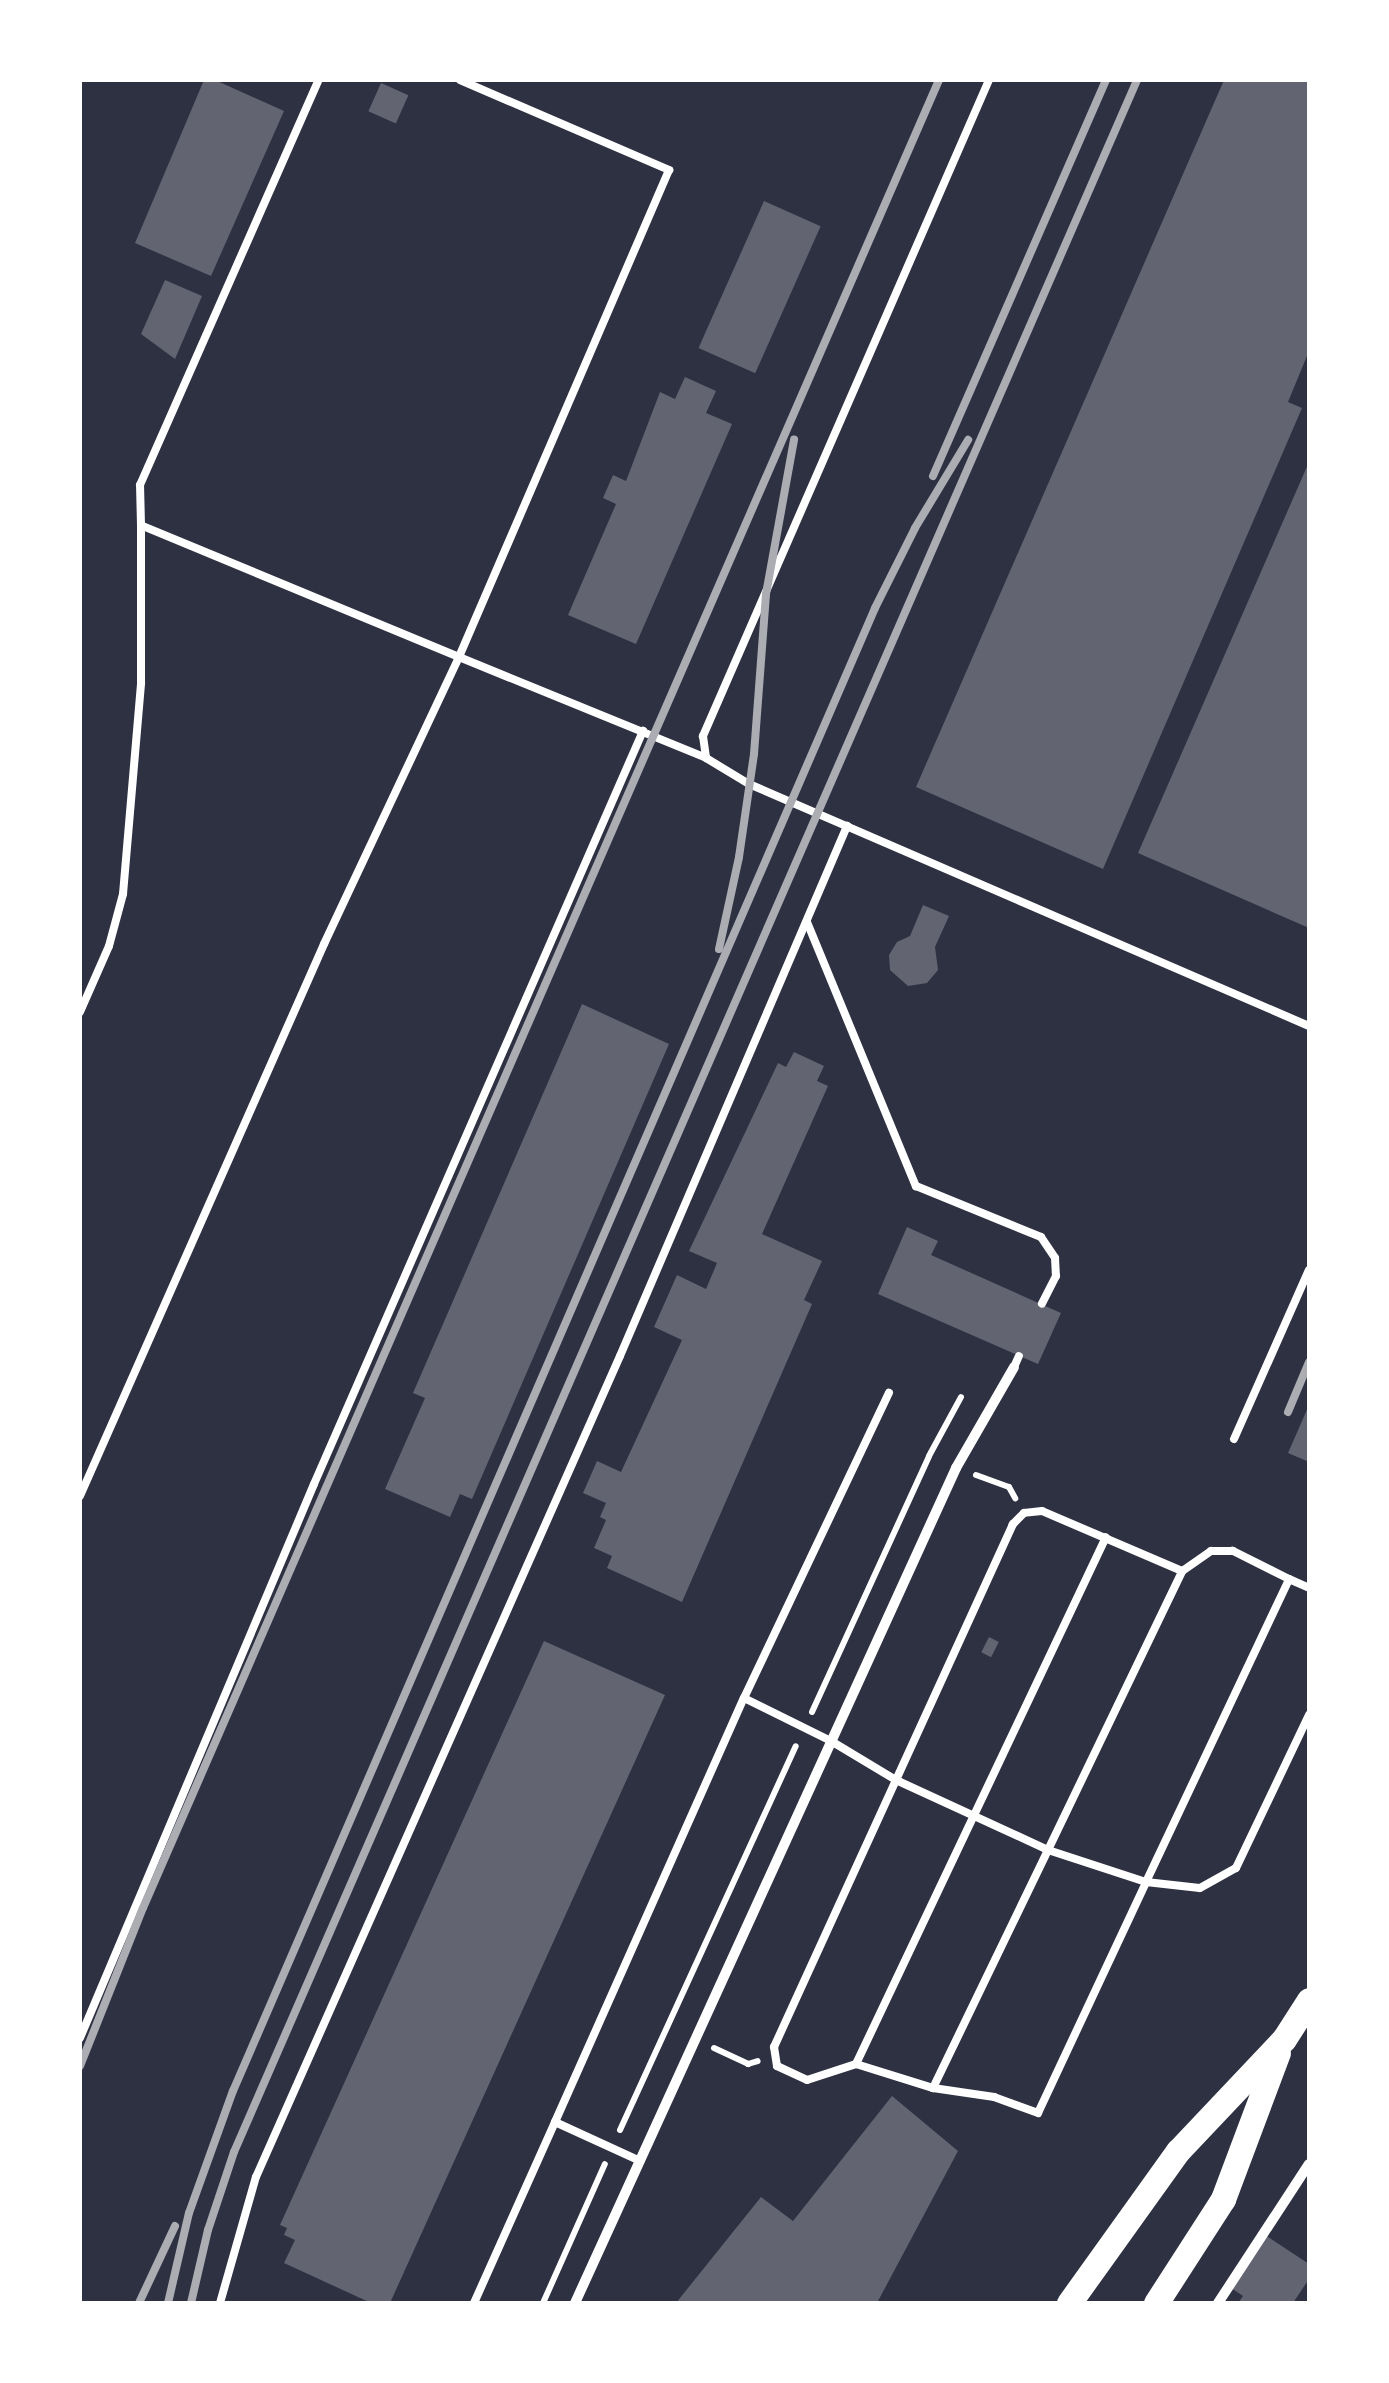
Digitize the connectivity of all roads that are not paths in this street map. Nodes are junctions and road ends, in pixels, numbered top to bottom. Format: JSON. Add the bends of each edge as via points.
{"nodes":[{"id":1,"x":319,"y":80,"type":"edge"},
{"id":2,"x":460,"y":80,"type":"edge"},
{"id":3,"x":989,"y":80,"type":"edge"},
{"id":4,"x":141,"y":525,"type":"junction"},
{"id":5,"x":459,"y":657,"type":"junction"},
{"id":6,"x":642,"y":731,"type":"junction"},
{"id":7,"x":706,"y":758,"type":"junction"},
{"id":8,"x":847,"y":826,"type":"junction"},
{"id":9,"x":806,"y":921,"type":"junction"},
{"id":10,"x":80,"y":1012,"type":"edge"},
{"id":11,"x":1309,"y":1026,"type":"edge"},
{"id":12,"x":1309,"y":1270,"type":"edge"},
{"id":13,"x":1042,"y":1304,"type":"dead end"},
{"id":14,"x":1017,"y":1361,"type":"dead end"},
{"id":15,"x":889,"y":1393,"type":"dead end"},
{"id":16,"x":1234,"y":1439,"type":"dead end"},
{"id":17,"x":80,"y":1496,"type":"edge"},
{"id":18,"x":1106,"y":1538,"type":"junction"},
{"id":19,"x":1182,"y":1571,"type":"junction"},
{"id":20,"x":1289,"y":1580,"type":"junction"},
{"id":21,"x":1309,"y":1588,"type":"edge"},
{"id":22,"x":744,"y":1698,"type":"junction"},
{"id":23,"x":1309,"y":1714,"type":"edge"},
{"id":24,"x":831,"y":1741,"type":"junction"},
{"id":25,"x":896,"y":1780,"type":"junction"},
{"id":26,"x":972,"y":1816,"type":"junction"},
{"id":27,"x":1048,"y":1850,"type":"junction"},
{"id":28,"x":1146,"y":1882,"type":"junction"},
{"id":29,"x":1309,"y":2000,"type":"edge"},
{"id":30,"x":80,"y":2038,"type":"edge"},
{"id":31,"x":1284,"y":2038,"type":"junction"},
{"id":32,"x":856,"y":2064,"type":"junction"},
{"id":33,"x":933,"y":2088,"type":"junction"},
{"id":34,"x":556,"y":2122,"type":"junction"},
{"id":35,"x":640,"y":2161,"type":"junction"},
{"id":36,"x":1309,"y":2164,"type":"edge"},
{"id":37,"x":220,"y":2303,"type":"edge"},
{"id":38,"x":474,"y":2303,"type":"edge"},
{"id":39,"x":576,"y":2303,"type":"edge"},
{"id":40,"x":1069,"y":2303,"type":"edge"},
{"id":41,"x":1156,"y":2303,"type":"edge"},
{"id":42,"x":1218,"y":2303,"type":"edge"}],
"edges":[{"from":1,"to":4,"type":"lane","via":[[140,484]]},
{"from":2,"to":5,"type":"lane","via":[[670,170]]},
{"from":3,"to":7,"type":"lane","via":[[704,736]]},
{"from":4,"to":5,"type":"lane"},
{"from":4,"to":10,"type":"lane","via":[[141,683],[124,894]]},
{"from":5,"to":6,"type":"lane"},
{"from":5,"to":17,"type":"lane"},
{"from":6,"to":7,"type":"lane"},
{"from":6,"to":30,"type":"lane"},
{"from":7,"to":8,"type":"lane"},
{"from":8,"to":9,"type":"lane"},
{"from":8,"to":11,"type":"lane"},
{"from":9,"to":13,"type":"lane","via":[[916,1186],[1041,1237],[1055,1258],[1056,1276]]},
{"from":9,"to":37,"type":"lane","via":[[256,2176]]},
{"from":12,"to":16,"type":"lane"},
{"from":14,"to":24,"type":"street","via":[[956,1468]]},
{"from":15,"to":22,"type":"lane"},
{"from":18,"to":19,"type":"lane"},
{"from":18,"to":25,"type":"lane","via":[[1042,1511],[1024,1513],[1013,1524]]},
{"from":18,"to":26,"type":"lane"},
{"from":19,"to":20,"type":"lane","via":[[1210,1552],[1233,1551]]},
{"from":19,"to":27,"type":"lane"},
{"from":20,"to":21,"type":"lane"},
{"from":20,"to":28,"type":"lane"},
{"from":22,"to":24,"type":"lane"},
{"from":22,"to":34,"type":"lane"},
{"from":23,"to":28,"type":"lane","via":[[1236,1868],[1200,1888]]},
{"from":24,"to":25,"type":"lane"},
{"from":24,"to":35,"type":"street"},
{"from":25,"to":26,"type":"lane"},
{"from":25,"to":32,"type":"lane","via":[[772,2056],[777,2066],[808,2080]]},
{"from":26,"to":27,"type":"lane"},
{"from":26,"to":32,"type":"lane"},
{"from":27,"to":28,"type":"lane"},
{"from":27,"to":33,"type":"lane"},
{"from":28,"to":33,"type":"lane","via":[[1038,2112]]},
{"from":29,"to":31,"type":"main road"},
{"from":31,"to":40,"type":"main road","via":[[1178,2151]]},
{"from":31,"to":41,"type":"main road","via":[[1224,2199]]},
{"from":32,"to":33,"type":"lane"},
{"from":34,"to":35,"type":"lane"},
{"from":34,"to":38,"type":"lane"},
{"from":35,"to":39,"type":"street"},
{"from":36,"to":42,"type":"street"}]}
